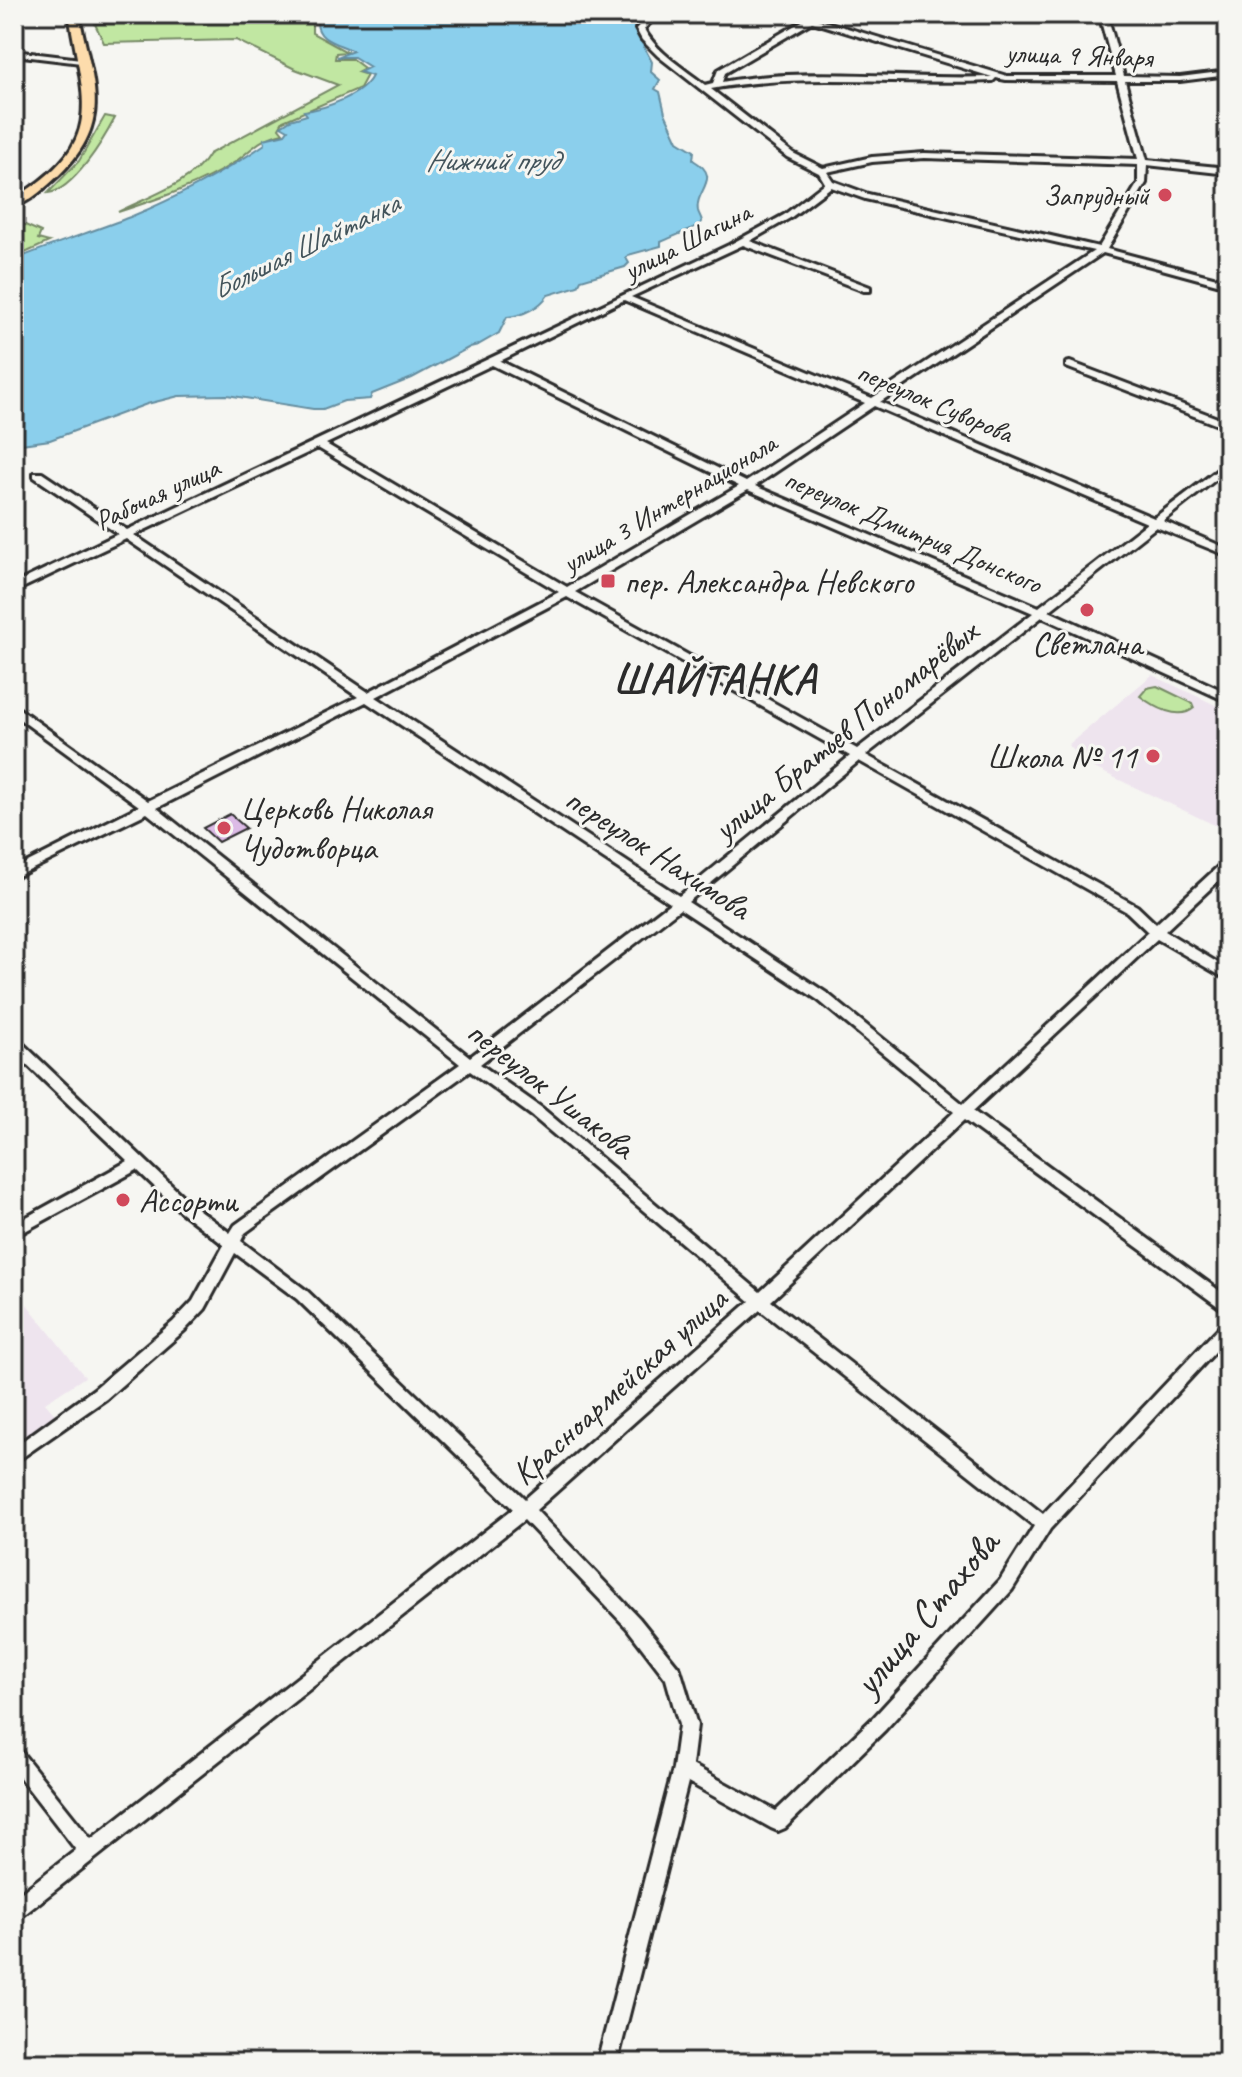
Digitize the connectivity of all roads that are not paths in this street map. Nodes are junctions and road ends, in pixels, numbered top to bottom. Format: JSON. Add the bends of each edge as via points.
{"nodes":[{"id":1,"x":74,"y":14,"type":"edge"},
{"id":2,"x":648,"y":14,"type":"edge"},
{"id":3,"x":793,"y":14,"type":"edge"},
{"id":4,"x":821,"y":14,"type":"edge"},
{"id":5,"x":1103,"y":14,"type":"edge"},
{"id":6,"x":811,"y":19,"type":"junction"},
{"id":7,"x":14,"y":53,"type":"edge"},
{"id":8,"x":81,"y":61,"type":"junction"},
{"id":9,"x":1228,"y":73,"type":"edge"},
{"id":10,"x":1006,"y":78,"type":"junction"},
{"id":11,"x":1122,"y":81,"type":"junction"},
{"id":12,"x":711,"y":86,"type":"junction"},
{"id":13,"x":1143,"y":161,"type":"junction"},
{"id":14,"x":822,"y":171,"type":"junction"},
{"id":15,"x":1228,"y":171,"type":"edge"},
{"id":16,"x":830,"y":183,"type":"junction"},
{"id":17,"x":14,"y":204,"type":"edge"},
{"id":18,"x":741,"y":241,"type":"junction"},
{"id":19,"x":1102,"y":250,"type":"junction"},
{"id":20,"x":1228,"y":284,"type":"edge"},
{"id":21,"x":867,"y":289,"type":"dead end"},
{"id":22,"x":624,"y":297,"type":"junction"},
{"id":23,"x":495,"y":362,"type":"junction"},
{"id":24,"x":1070,"y":365,"type":"dead end"},
{"id":25,"x":875,"y":402,"type":"junction"},
{"id":26,"x":1228,"y":426,"type":"edge"},
{"id":27,"x":320,"y":445,"type":"junction"},
{"id":28,"x":1228,"y":465,"type":"edge"},
{"id":29,"x":38,"y":475,"type":"dead end"},
{"id":30,"x":747,"y":486,"type":"junction"},
{"id":31,"x":1155,"y":523,"type":"junction"},
{"id":32,"x":126,"y":535,"type":"junction"},
{"id":33,"x":1228,"y":553,"type":"edge"},
{"id":34,"x":14,"y":588,"type":"edge"},
{"id":35,"x":567,"y":592,"type":"junction"},
{"id":36,"x":1041,"y":612,"type":"junction"},
{"id":37,"x":367,"y":697,"type":"junction"},
{"id":38,"x":1228,"y":698,"type":"edge"},
{"id":39,"x":14,"y":709,"type":"edge"},
{"id":40,"x":858,"y":755,"type":"junction"},
{"id":41,"x":149,"y":808,"type":"junction"},
{"id":42,"x":1228,"y":865,"type":"edge"},
{"id":43,"x":14,"y":874,"type":"edge"},
{"id":44,"x":679,"y":903,"type":"junction"},
{"id":45,"x":1156,"y":932,"type":"junction"},
{"id":46,"x":1228,"y":975,"type":"edge"},
{"id":47,"x":14,"y":1044,"type":"edge"},
{"id":48,"x":470,"y":1064,"type":"junction"},
{"id":49,"x":963,"y":1112,"type":"junction"},
{"id":50,"x":137,"y":1163,"type":"junction"},
{"id":51,"x":14,"y":1231,"type":"edge"},
{"id":52,"x":231,"y":1243,"type":"junction"},
{"id":53,"x":760,"y":1301,"type":"junction"},
{"id":54,"x":1228,"y":1305,"type":"edge"},
{"id":55,"x":1228,"y":1328,"type":"edge"},
{"id":56,"x":14,"y":1456,"type":"edge"},
{"id":57,"x":525,"y":1510,"type":"junction"},
{"id":58,"x":1044,"y":1524,"type":"junction"},
{"id":59,"x":14,"y":1756,"type":"edge"},
{"id":60,"x":682,"y":1769,"type":"junction"},
{"id":61,"x":88,"y":1850,"type":"junction"},
{"id":62,"x":14,"y":1910,"type":"edge"},
{"id":63,"x":607,"y":2063,"type":"edge"}],
"edges":[{"from":1,"to":8,"type":"main road"},
{"from":2,"to":12,"type":"street","via":[[640,29],[645,38],[674,65]]},
{"from":3,"to":6,"type":"street","name":"улица 9 Января"},
{"from":4,"to":6,"type":"street"},
{"from":5,"to":11,"type":"street","name":"улица 3 Интернационала"},
{"from":6,"to":10,"type":"street","name":"улица 9 Января"},
{"from":6,"to":12,"type":"street","via":[[721,72]]},
{"from":7,"to":8,"type":"street"},
{"from":8,"to":17,"type":"main road","via":[[90,121],[58,170]]},
{"from":9,"to":11,"type":"street","name":"улица 9 Января"},
{"from":10,"to":11,"type":"street","name":"улица 9 Января"},
{"from":10,"to":12,"type":"street","via":[[786,79]]},
{"from":11,"to":13,"type":"street","name":"улица 3 Интернационала"},
{"from":12,"to":14,"type":"street","via":[[790,155]]},
{"from":13,"to":14,"type":"street","via":[[899,156]]},
{"from":13,"to":15,"type":"street"},
{"from":13,"to":19,"type":"street","name":"улица 3 Интернационала","via":[[1142,183]]},
{"from":14,"to":16,"type":"street"},
{"from":16,"to":18,"type":"street","name":"улица Шагина","via":[[815,198]]},
{"from":16,"to":19,"type":"street","via":[[865,196]]},
{"from":18,"to":21,"type":"street"},
{"from":18,"to":22,"type":"street","name":"улица Шагина"},
{"from":19,"to":20,"type":"street"},
{"from":19,"to":25,"type":"street","name":"улица 3 Интернационала"},
{"from":22,"to":23,"type":"street","name":"улица Шагина"},
{"from":22,"to":25,"type":"street","name":"переулок Суворова"},
{"from":23,"to":27,"type":"street","name":"улица Шагина"},
{"from":23,"to":30,"type":"street","name":"переулок Дмитрия Донского"},
{"from":24,"to":26,"type":"street"},
{"from":25,"to":30,"type":"street","name":"улица 3 Интернационала"},
{"from":25,"to":31,"type":"street","name":"переулок Суворова"},
{"from":27,"to":32,"type":"street","name":"Рабочая улица"},
{"from":27,"to":35,"type":"street"},
{"from":28,"to":31,"type":"street","name":"улица Братьев Пономарёвых"},
{"from":29,"to":32,"type":"street","name":"переулок Нахимова"},
{"from":30,"to":35,"type":"street","name":"улица 3 Интернационала"},
{"from":30,"to":36,"type":"street","name":"переулок Дмитрия Донского"},
{"from":31,"to":33,"type":"street","name":"переулок Суворова"},
{"from":31,"to":36,"type":"street","name":"улица Братьев Пономарёвых"},
{"from":32,"to":34,"type":"street","name":"Рабочая улица"},
{"from":32,"to":37,"type":"street","name":"переулок Нахимова"},
{"from":35,"to":37,"type":"street","name":"улица 3 Интернационала"},
{"from":35,"to":40,"type":"street"},
{"from":36,"to":38,"type":"street","name":"переулок Дмитрия Донского"},
{"from":36,"to":40,"type":"street","name":"улица Братьев Пономарёвых"},
{"from":37,"to":41,"type":"street","name":"улица 3 Интернационала"},
{"from":37,"to":44,"type":"street","name":"переулок Нахимова"},
{"from":39,"to":41,"type":"street","name":"переулок Ушакова"},
{"from":40,"to":44,"type":"street","name":"улица Братьев Пономарёвых"},
{"from":40,"to":45,"type":"street","via":[[1132,909]]},
{"from":41,"to":43,"type":"street","name":"улица 3 Интернационала"},
{"from":41,"to":48,"type":"street","name":"переулок Ушакова"},
{"from":42,"to":45,"type":"street","name":"Красноармейская улица"},
{"from":44,"to":48,"type":"street","name":"улица Братьев Пономарёвых"},
{"from":44,"to":49,"type":"street","name":"переулок Нахимова","via":[[823,997]]},
{"from":45,"to":46,"type":"street"},
{"from":45,"to":49,"type":"street","name":"Красноармейская улица"},
{"from":47,"to":50,"type":"street"},
{"from":48,"to":52,"type":"street","name":"улица Братьев Пономарёвых","via":[[240,1229]]},
{"from":48,"to":53,"type":"street","name":"переулок Ушакова","via":[[537,1112]]},
{"from":49,"to":53,"type":"street","name":"Красноармейская улица"},
{"from":49,"to":54,"type":"street","name":"переулок Нахимова"},
{"from":50,"to":51,"type":"street"},
{"from":50,"to":52,"type":"street"},
{"from":52,"to":56,"type":"street","name":"улица Братьев Пономарёвых","via":[[199,1305],[179,1326],[100,1394]]},
{"from":52,"to":57,"type":"street","via":[[302,1295]]},
{"from":53,"to":57,"type":"street","name":"Красноармейская улица"},
{"from":53,"to":58,"type":"street","name":"переулок Ушакова"},
{"from":55,"to":58,"type":"street","name":"улица Стахова"},
{"from":57,"to":60,"type":"street","via":[[633,1623],[674,1675],[688,1725]]},
{"from":57,"to":61,"type":"street","name":"Красноармейская улица"},
{"from":58,"to":60,"type":"street","name":"улица Стахова","via":[[1006,1585],[879,1724],[778,1822]]},
{"from":59,"to":61,"type":"street"},
{"from":60,"to":63,"type":"street"},
{"from":61,"to":62,"type":"street","name":"Красноармейская улица"}]}
